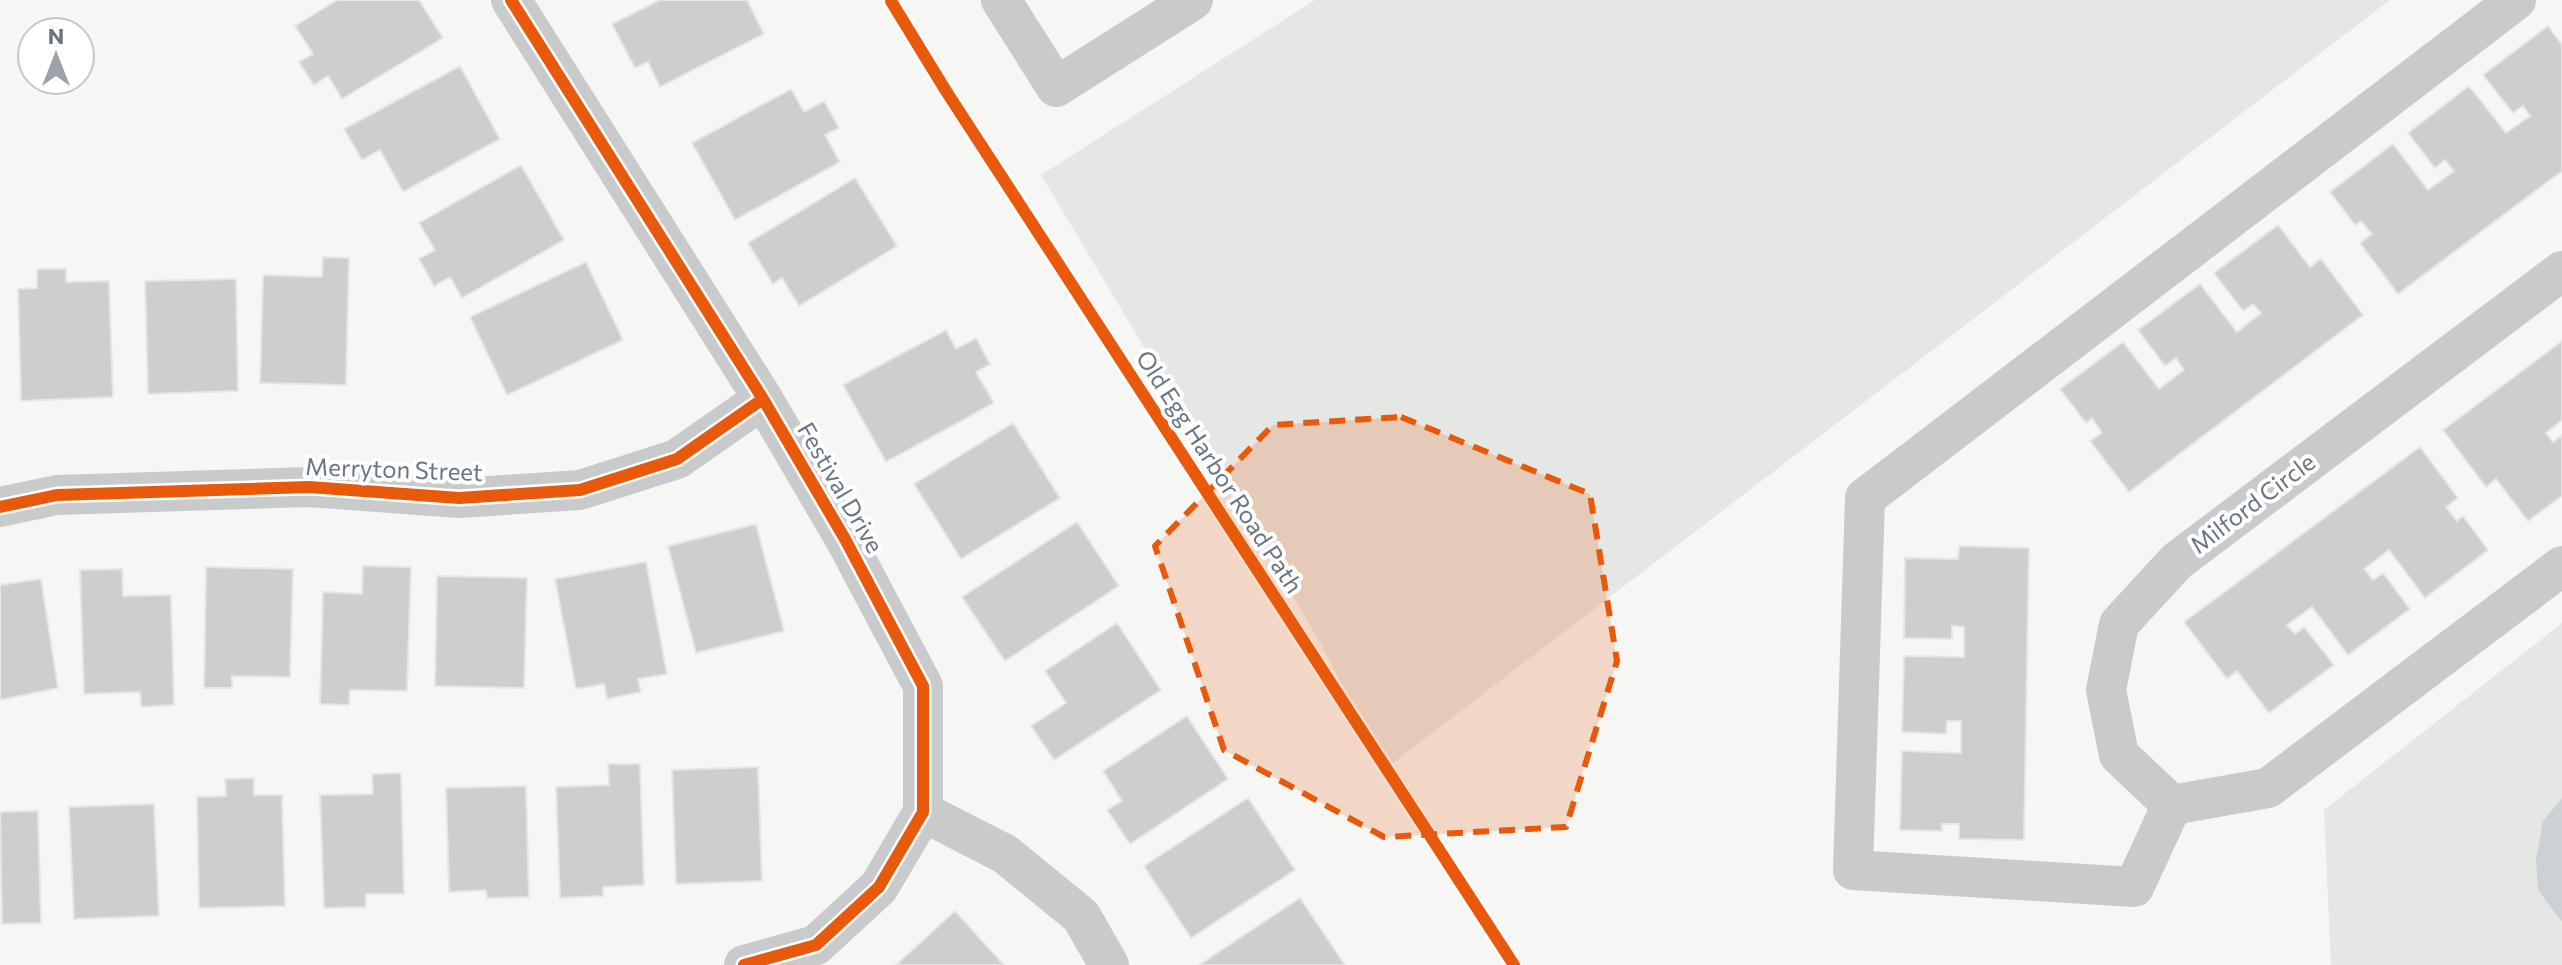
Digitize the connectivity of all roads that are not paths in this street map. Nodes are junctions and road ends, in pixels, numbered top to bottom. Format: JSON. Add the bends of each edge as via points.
{"nodes":[{"id":1,"x":511,"y":0,"type":"edge"},
{"id":2,"x":1001,"y":0,"type":"edge"},
{"id":3,"x":1193,"y":0,"type":"edge"},
{"id":4,"x":2516,"y":0,"type":"edge"},
{"id":5,"x":2562,"y":271,"type":"edge"},
{"id":6,"x":763,"y":399,"type":"junction"},
{"id":7,"x":0,"y":507,"type":"edge"},
{"id":8,"x":2562,"y":566,"type":"edge"},
{"id":9,"x":2172,"y":805,"type":"junction"},
{"id":10,"x":923,"y":812,"type":"junction"},
{"id":11,"x":744,"y":965,"type":"edge"},
{"id":12,"x":1109,"y":965,"type":"edge"}],
"edges":[{"from":1,"to":6,"type":"street","name":"Festival Drive"},
{"from":2,"to":3,"type":"street","via":[[1056,87]]},
{"from":4,"to":9,"type":"street","via":[[1865,498],[1853,870],[2134,887]]},
{"from":5,"to":9,"type":"street","name":"Milford Circle","via":[[2177,561],[2119,624],[2106,690],[2119,755]]},
{"from":6,"to":7,"type":"street","name":"Merryton Street","via":[[677,459],[580,490],[459,498],[294,488],[57,495]]},
{"from":6,"to":10,"type":"street","name":"Festival Drive","via":[[923,686]]},
{"from":8,"to":9,"type":"street","via":[[2268,788]]},
{"from":10,"to":11,"type":"street","via":[[879,887],[816,945]]},
{"from":10,"to":12,"type":"street","via":[[1005,854],[1081,916]]}]}
